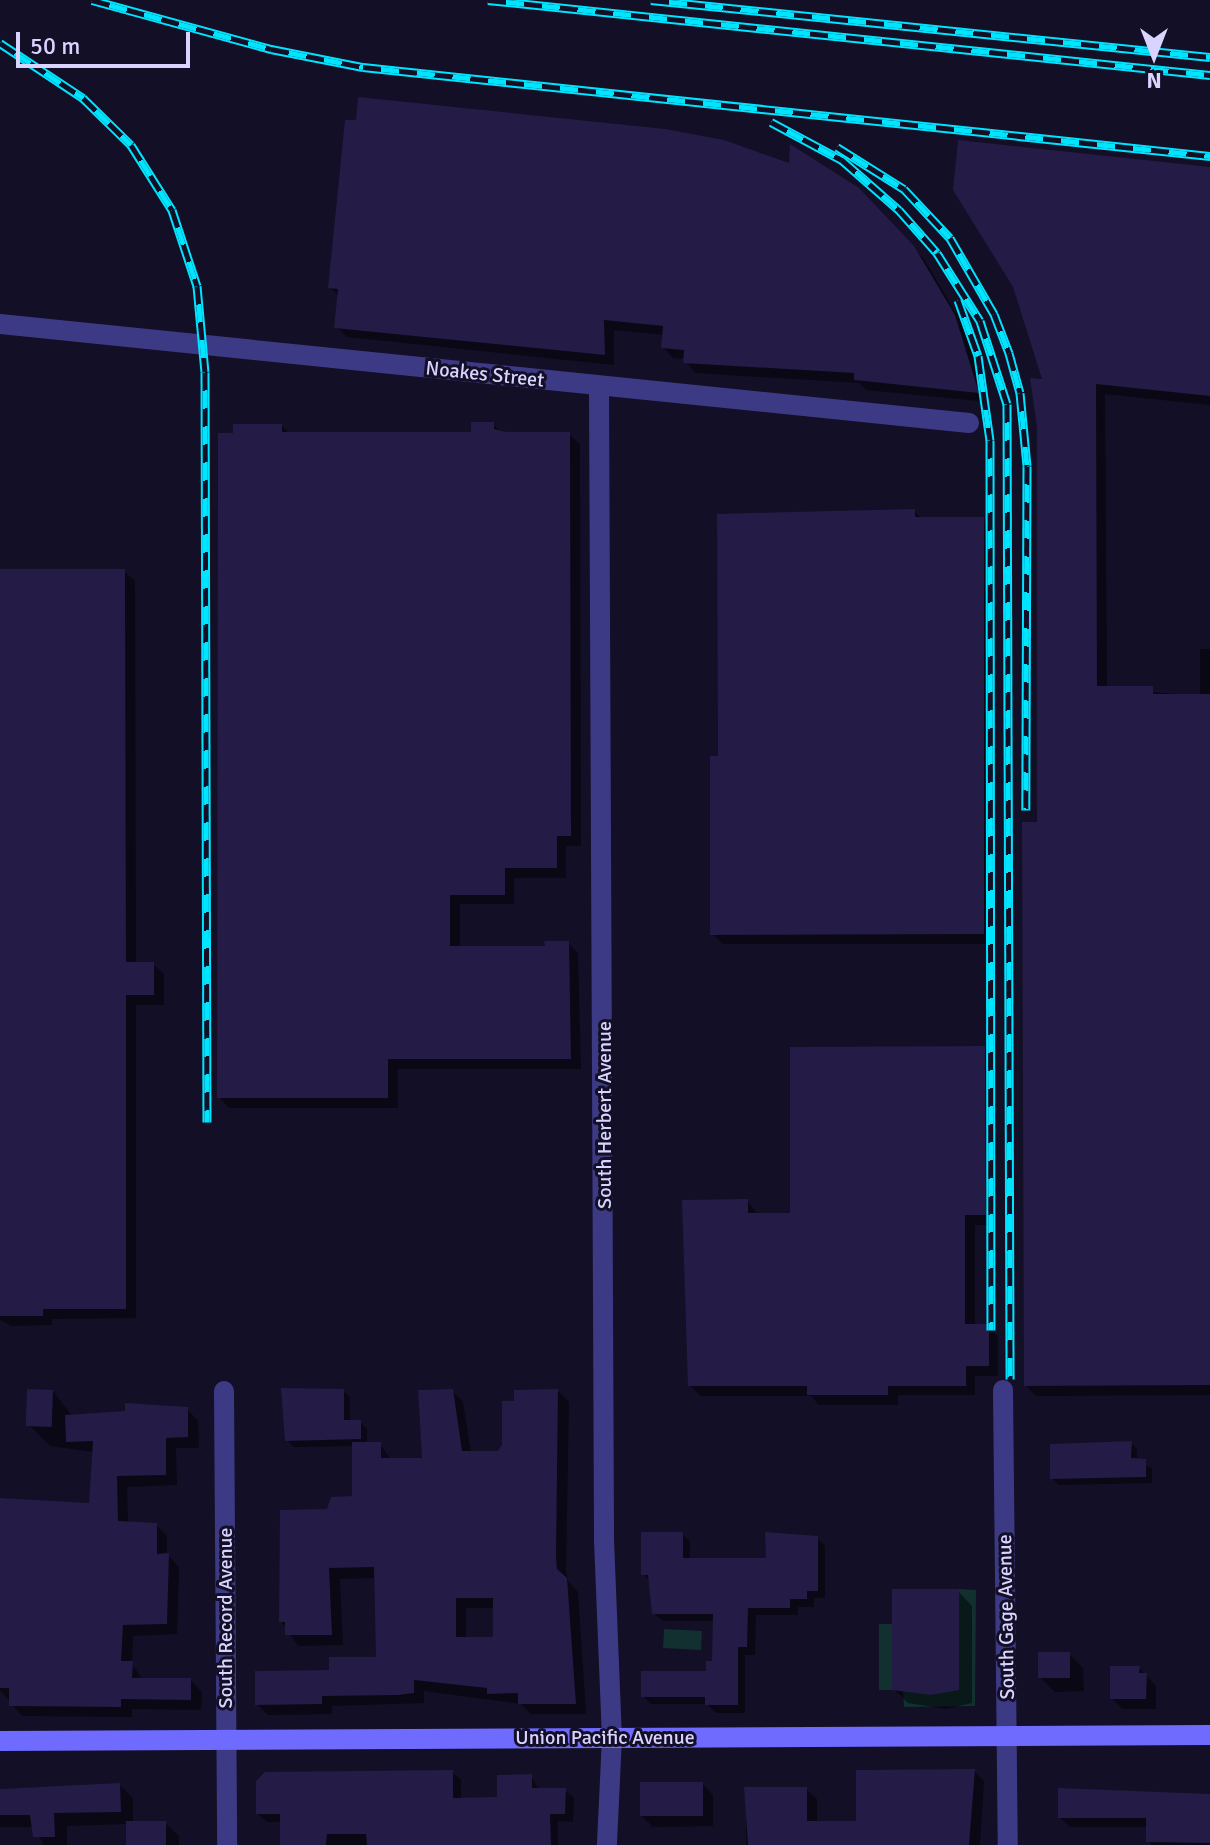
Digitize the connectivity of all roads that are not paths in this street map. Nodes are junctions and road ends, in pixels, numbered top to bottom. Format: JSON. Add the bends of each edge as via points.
{"nodes":[{"id":1,"x":0,"y":324,"type":"edge"},
{"id":2,"x":599,"y":386,"type":"junction"},
{"id":3,"x":969,"y":423,"type":"dead end"},
{"id":4,"x":1003,"y":1390,"type":"dead end"},
{"id":5,"x":224,"y":1391,"type":"dead end"},
{"id":6,"x":1210,"y":1735,"type":"edge"},
{"id":7,"x":1009,"y":1736,"type":"junction"},
{"id":8,"x":612,"y":1737,"type":"junction"},
{"id":9,"x":226,"y":1738,"type":"junction"},
{"id":10,"x":0,"y":1741,"type":"edge"},
{"id":11,"x":227,"y":1845,"type":"edge"},
{"id":12,"x":607,"y":1845,"type":"edge"},
{"id":13,"x":1008,"y":1845,"type":"edge"}],
"edges":[{"from":1,"to":2,"type":"street","name":"Noakes Street"},
{"from":2,"to":3,"type":"street","name":"Noakes Street"},
{"from":2,"to":8,"type":"street","name":"South Herbert Avenue","via":[[604,1540]]},
{"from":4,"to":7,"type":"street","name":"South Gage Avenue"},
{"from":5,"to":9,"type":"street","name":"South Record Avenue"},
{"from":6,"to":7,"type":"street","name":"Union Pacific Avenue"},
{"from":7,"to":8,"type":"street","name":"Union Pacific Avenue"},
{"from":7,"to":13,"type":"street","name":"South Gage Avenue"},
{"from":8,"to":9,"type":"street","name":"Union Pacific Avenue"},
{"from":8,"to":12,"type":"street","name":"South Herbert Avenue"},
{"from":9,"to":10,"type":"street","name":"Union Pacific Avenue"},
{"from":9,"to":11,"type":"street","name":"South Record Avenue"}]}
